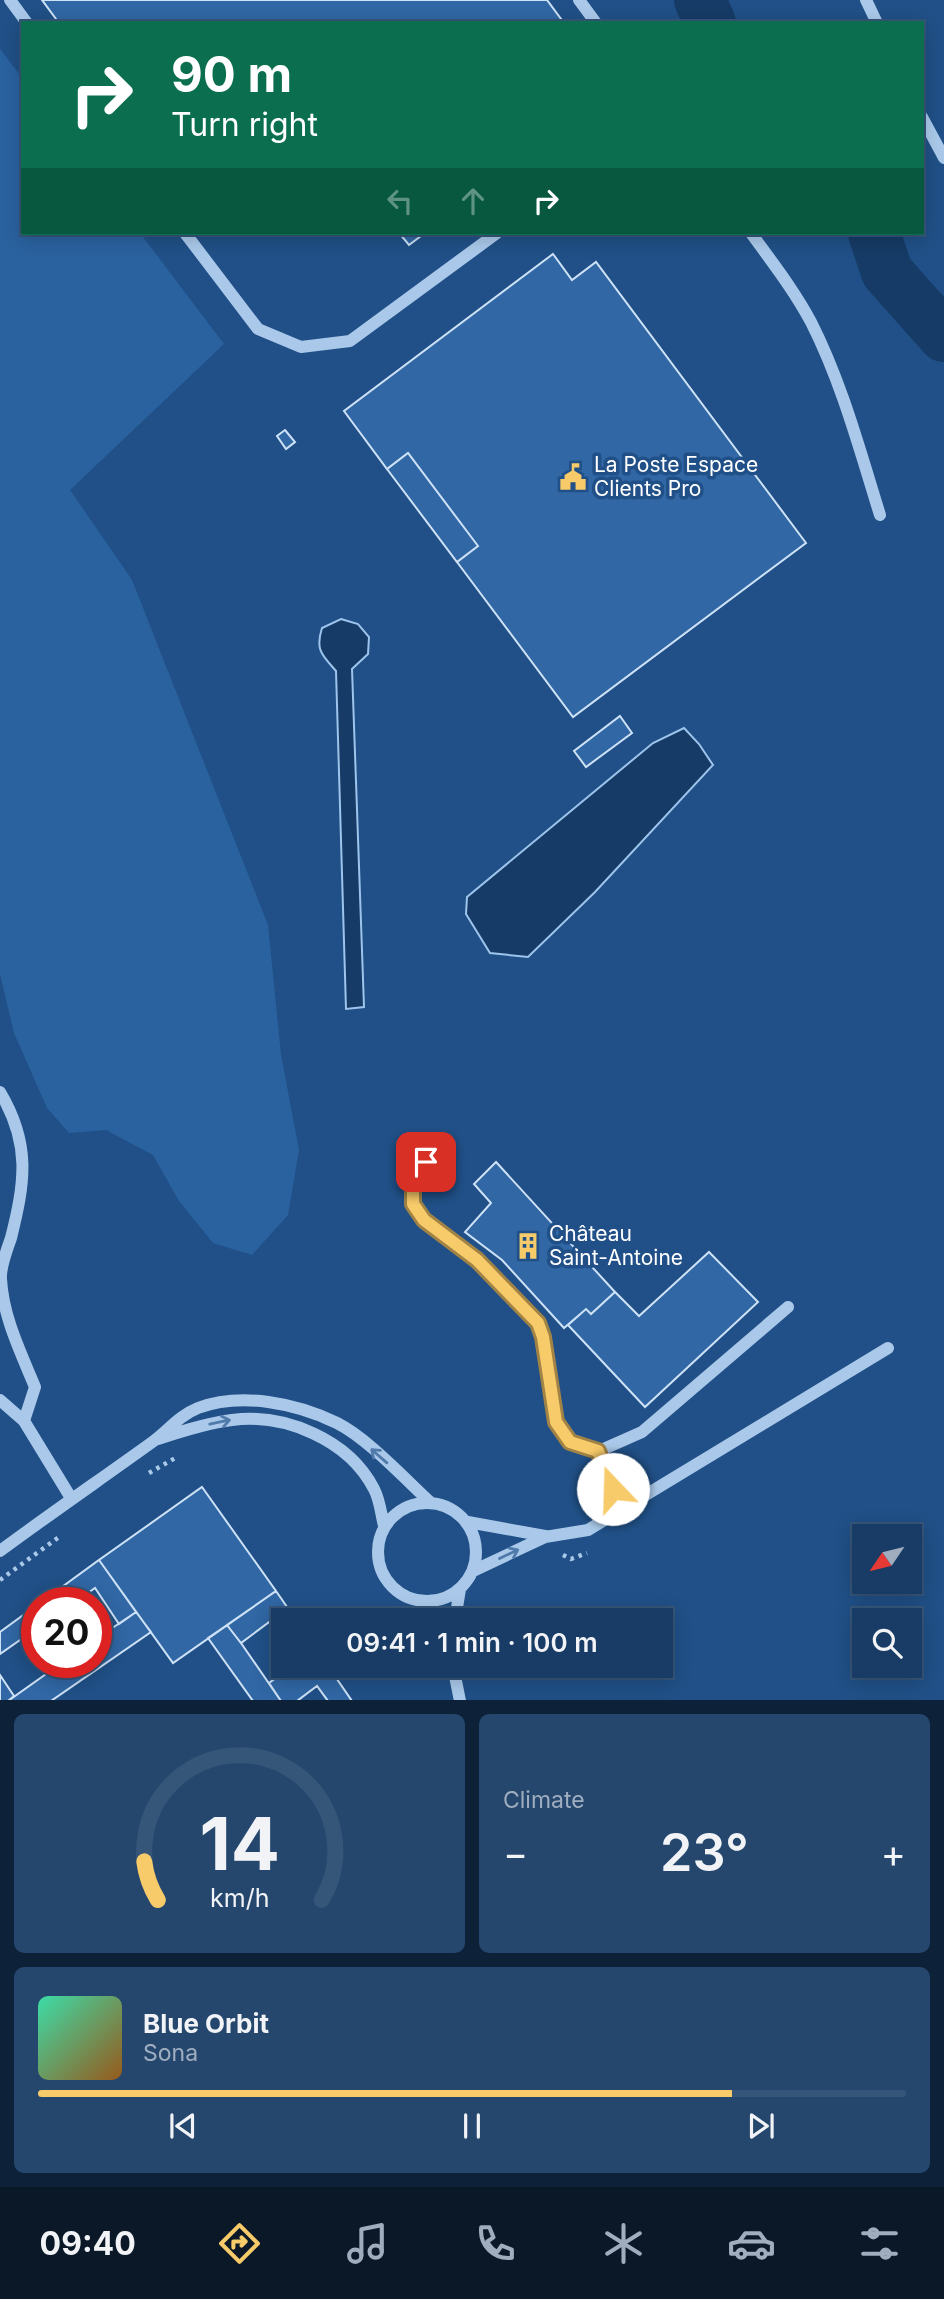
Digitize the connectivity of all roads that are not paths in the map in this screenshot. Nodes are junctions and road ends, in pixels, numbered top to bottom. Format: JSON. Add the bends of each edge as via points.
{"nodes":[{"id":1,"x":10,"y":0,"type":"edge"},
{"id":2,"x":579,"y":0,"type":"edge"},
{"id":3,"x":866,"y":0,"type":"edge"},
{"id":4,"x":26,"y":21,"type":"edge"},
{"id":5,"x":595,"y":21,"type":"edge"},
{"id":6,"x":876,"y":21,"type":"edge"},
{"id":7,"x":924,"y":121,"type":"edge"},
{"id":8,"x":944,"y":158,"type":"edge"},
{"id":9,"x":187,"y":235,"type":"edge"},
{"id":10,"x":494,"y":235,"type":"edge"},
{"id":11,"x":752,"y":235,"type":"edge"},
{"id":12,"x":880,"y":515,"type":"dead end"},
{"id":13,"x":0,"y":1093,"type":"edge"},
{"id":14,"x":426,"y":1162,"type":"dead end"},
{"id":15,"x":788,"y":1307,"type":"dead end"},
{"id":16,"x":888,"y":1348,"type":"dead end"},
{"id":17,"x":0,"y":1400,"type":"edge"},
{"id":18,"x":24,"y":1421,"type":"junction"},
{"id":19,"x":155,"y":1441,"type":"junction"},
{"id":20,"x":598,"y":1451,"type":"junction"},
{"id":21,"x":71,"y":1498,"type":"junction"},
{"id":22,"x":430,"y":1502,"type":"junction"},
{"id":23,"x":621,"y":1510,"type":"junction"},
{"id":24,"x":467,"y":1522,"type":"junction"},
{"id":25,"x":384,"y":1526,"type":"junction"},
{"id":26,"x":545,"y":1536,"type":"junction"},
{"id":27,"x":0,"y":1551,"type":"edge"},
{"id":28,"x":473,"y":1571,"type":"junction"},
{"id":29,"x":460,"y":1589,"type":"junction"},
{"id":30,"x":416,"y":1600,"type":"junction"},
{"id":31,"x":421,"y":1608,"type":"edge"},
{"id":32,"x":457,"y":1608,"type":"edge"},
{"id":33,"x":455,"y":1678,"type":"edge"},
{"id":34,"x":460,"y":1700,"type":"edge"}],
"edges":[{"from":1,"to":4,"type":"street"},
{"from":2,"to":5,"type":"street"},
{"from":3,"to":6,"type":"street"},
{"from":7,"to":8,"type":"street"},
{"from":9,"to":10,"type":"street","via":[[258,329],[301,347],[349,341]]},
{"from":11,"to":12,"type":"street","via":[[811,323],[845,403]]},
{"from":13,"to":18,"type":"street","via":[[10,1109],[24,1164],[1,1277],[9,1324],[35,1387]]},
{"from":14,"to":20,"type":"street","via":[[413,1175],[413,1204],[424,1220],[477,1260],[538,1323],[556,1422],[570,1442]]},
{"from":15,"to":20,"type":"street","via":[[642,1432]]},
{"from":16,"to":23,"type":"street"},
{"from":17,"to":18,"type":"street"},
{"from":18,"to":21,"type":"street"},
{"from":19,"to":21,"type":"street"},
{"from":22,"to":19,"type":"street","one_way":true,"via":[[338,1424],[301,1409],[228,1401],[198,1408]]},
{"from":19,"to":25,"type":"street","one_way":true,"via":[[234,1419],[295,1426],[327,1440],[357,1463],[375,1490]]},
{"from":20,"to":23,"type":"street"},
{"from":21,"to":27,"type":"street"},
{"from":22,"to":24,"type":"street","via":[[458,1512]]},
{"from":22,"to":25,"type":"street","via":[[404,1507]]},
{"from":23,"to":26,"type":"street","via":[[589,1530]]},
{"from":24,"to":26,"type":"street"},
{"from":24,"to":28,"type":"street","via":[[477,1546]]},
{"from":25,"to":30,"type":"street","via":[[379,1540],[381,1570],[389,1584]]},
{"from":28,"to":26,"type":"street","one_way":true},
{"from":28,"to":29,"type":"street"},
{"from":29,"to":30,"type":"street","via":[[439,1600]]},
{"from":29,"to":32,"type":"street"},
{"from":30,"to":31,"type":"street"},
{"from":33,"to":34,"type":"street"}]}
